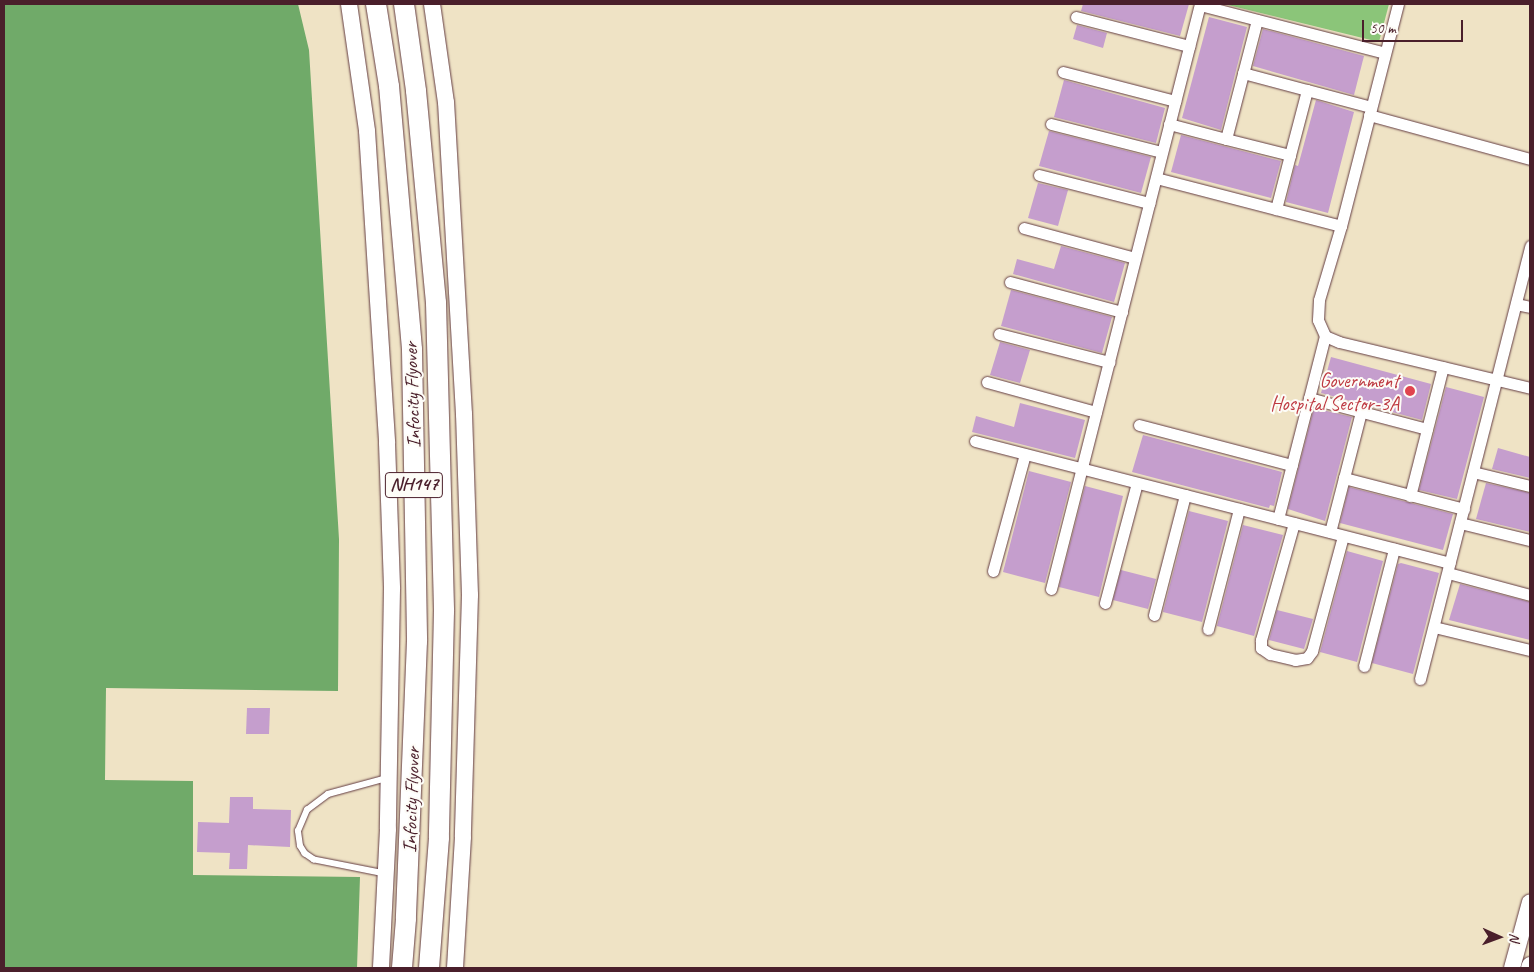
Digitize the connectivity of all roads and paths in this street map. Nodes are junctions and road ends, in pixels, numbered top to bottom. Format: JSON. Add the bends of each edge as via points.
{"nodes":[{"id":1,"x":349,"y":4,"type":"edge"},
{"id":2,"x":376,"y":4,"type":"edge"},
{"id":3,"x":404,"y":4,"type":"edge"},
{"id":4,"x":432,"y":4,"type":"edge"},
{"id":5,"x":1200,"y":4,"type":"edge"},
{"id":6,"x":1398,"y":4,"type":"edge"},
{"id":7,"x":1076,"y":17,"type":"dead end"},
{"id":8,"x":1257,"y":20,"type":"junction"},
{"id":9,"x":1189,"y":46,"type":"junction"},
{"id":10,"x":1385,"y":53,"type":"junction"},
{"id":11,"x":1063,"y":72,"type":"dead end"},
{"id":12,"x":1243,"y":74,"type":"junction"},
{"id":13,"x":1307,"y":90,"type":"junction"},
{"id":14,"x":1175,"y":101,"type":"junction"},
{"id":15,"x":1370,"y":111,"type":"junction"},
{"id":16,"x":1052,"y":124,"type":"dead end"},
{"id":17,"x":1170,"y":124,"type":"junction"},
{"id":18,"x":1226,"y":139,"type":"junction"},
{"id":19,"x":1162,"y":152,"type":"junction"},
{"id":20,"x":1290,"y":155,"type":"junction"},
{"id":21,"x":1530,"y":159,"type":"edge"},
{"id":22,"x":1039,"y":175,"type":"dead end"},
{"id":23,"x":1156,"y":178,"type":"junction"},
{"id":24,"x":1149,"y":203,"type":"junction"},
{"id":25,"x":1276,"y":209,"type":"junction"},
{"id":26,"x":1341,"y":226,"type":"junction"},
{"id":27,"x":1024,"y":228,"type":"dead end"},
{"id":28,"x":1530,"y":249,"type":"edge"},
{"id":29,"x":1135,"y":258,"type":"junction"},
{"id":30,"x":1010,"y":282,"type":"dead end"},
{"id":31,"x":1516,"y":304,"type":"junction"},
{"id":32,"x":1530,"y":307,"type":"edge"},
{"id":33,"x":1122,"y":312,"type":"junction"},
{"id":34,"x":999,"y":334,"type":"dead end"},
{"id":35,"x":1324,"y":336,"type":"junction"},
{"id":36,"x":1109,"y":362,"type":"junction"},
{"id":37,"x":1443,"y":367,"type":"junction"},
{"id":38,"x":1496,"y":380,"type":"junction"},
{"id":39,"x":987,"y":382,"type":"dead end"},
{"id":40,"x":1530,"y":388,"type":"edge"},
{"id":41,"x":1309,"y":398,"type":"junction"},
{"id":42,"x":1096,"y":412,"type":"junction"},
{"id":43,"x":1361,"y":412,"type":"junction"},
{"id":44,"x":1139,"y":425,"type":"dead end"},
{"id":45,"x":1427,"y":429,"type":"junction"},
{"id":46,"x":975,"y":441,"type":"dead end"},
{"id":47,"x":1025,"y":454,"type":"junction"},
{"id":48,"x":1292,"y":465,"type":"junction"},
{"id":49,"x":1082,"y":469,"type":"junction"},
{"id":50,"x":1473,"y":472,"type":"junction"},
{"id":51,"x":1344,"y":478,"type":"junction"},
{"id":52,"x":1137,"y":483,"type":"junction"},
{"id":53,"x":1530,"y":486,"type":"edge"},
{"id":54,"x":1185,"y":495,"type":"junction"},
{"id":55,"x":1410,"y":496,"type":"junction"},
{"id":56,"x":1239,"y":509,"type":"junction"},
{"id":57,"x":1464,"y":509,"type":"junction"},
{"id":58,"x":1278,"y":519,"type":"junction"},
{"id":59,"x":1294,"y":523,"type":"junction"},
{"id":60,"x":1460,"y":523,"type":"junction"},
{"id":61,"x":1330,"y":532,"type":"junction"},
{"id":62,"x":1343,"y":536,"type":"junction"},
{"id":63,"x":1530,"y":540,"type":"edge"},
{"id":64,"x":1394,"y":549,"type":"junction"},
{"id":65,"x":1449,"y":568,"type":"junction"},
{"id":66,"x":993,"y":570,"type":"dead end"},
{"id":67,"x":1051,"y":588,"type":"dead end"},
{"id":68,"x":1530,"y":595,"type":"edge"},
{"id":69,"x":1105,"y":603,"type":"dead end"},
{"id":70,"x":1154,"y":615,"type":"dead end"},
{"id":71,"x":1434,"y":627,"type":"junction"},
{"id":72,"x":1208,"y":629,"type":"dead end"},
{"id":73,"x":1530,"y":650,"type":"edge"},
{"id":74,"x":1364,"y":666,"type":"dead end"},
{"id":75,"x":1420,"y":679,"type":"dead end"},
{"id":76,"x":389,"y":777,"type":"junction"},
{"id":77,"x":387,"y":874,"type":"junction"},
{"id":78,"x":1530,"y":902,"type":"edge"},
{"id":79,"x":381,"y":968,"type":"edge"},
{"id":80,"x":402,"y":968,"type":"edge"},
{"id":81,"x":429,"y":968,"type":"edge"},
{"id":82,"x":455,"y":968,"type":"edge"},
{"id":83,"x":1512,"y":968,"type":"edge"}],
"edges":[{"from":1,"to":76,"type":"street","via":[[367,131],[386,414],[392,589]]},
{"from":2,"to":80,"type":"highway","name":"Infocity Flyover","number":"NH147","via":[[389,86],[412,350],[417,641]]},
{"from":3,"to":81,"type":"highway","name":"Infocity Flyover","number":"NH147","via":[[416,90],[436,303],[444,591],[439,838]]},
{"from":4,"to":82,"type":"street","via":[[446,102],[464,414],[470,596],[464,837]]},
{"from":5,"to":8,"type":"street"},
{"from":5,"to":9,"type":"street"},
{"from":6,"to":10,"type":"street"},
{"from":7,"to":9,"type":"street"},
{"from":8,"to":10,"type":"street"},
{"from":8,"to":12,"type":"street"},
{"from":9,"to":14,"type":"street"},
{"from":10,"to":15,"type":"street"},
{"from":11,"to":14,"type":"street"},
{"from":12,"to":13,"type":"street"},
{"from":12,"to":18,"type":"street"},
{"from":13,"to":15,"type":"street"},
{"from":13,"to":20,"type":"street"},
{"from":14,"to":17,"type":"street"},
{"from":15,"to":21,"type":"street"},
{"from":15,"to":26,"type":"street"},
{"from":16,"to":19,"type":"street"},
{"from":17,"to":18,"type":"street"},
{"from":17,"to":19,"type":"street"},
{"from":18,"to":20,"type":"street"},
{"from":19,"to":23,"type":"street"},
{"from":20,"to":25,"type":"street"},
{"from":22,"to":24,"type":"street"},
{"from":23,"to":24,"type":"street"},
{"from":23,"to":25,"type":"street"},
{"from":24,"to":29,"type":"street"},
{"from":25,"to":26,"type":"street"},
{"from":26,"to":35,"type":"street","via":[[1319,300],[1318,320]]},
{"from":27,"to":29,"type":"street"},
{"from":28,"to":31,"type":"street"},
{"from":29,"to":33,"type":"street"},
{"from":30,"to":33,"type":"street"},
{"from":31,"to":32,"type":"street"},
{"from":31,"to":38,"type":"street"},
{"from":33,"to":36,"type":"street"},
{"from":34,"to":36,"type":"street"},
{"from":35,"to":37,"type":"street"},
{"from":35,"to":41,"type":"street"},
{"from":36,"to":42,"type":"street"},
{"from":37,"to":38,"type":"street"},
{"from":37,"to":45,"type":"street"},
{"from":38,"to":40,"type":"street"},
{"from":38,"to":50,"type":"street"},
{"from":39,"to":42,"type":"street"},
{"from":41,"to":43,"type":"street"},
{"from":41,"to":48,"type":"street"},
{"from":42,"to":49,"type":"street"},
{"from":43,"to":45,"type":"street"},
{"from":43,"to":51,"type":"street"},
{"from":44,"to":48,"type":"street"},
{"from":45,"to":55,"type":"street"},
{"from":46,"to":47,"type":"street"},
{"from":47,"to":49,"type":"street"},
{"from":47,"to":66,"type":"street"},
{"from":48,"to":58,"type":"street"},
{"from":49,"to":52,"type":"street"},
{"from":49,"to":67,"type":"street"},
{"from":50,"to":53,"type":"street"},
{"from":50,"to":57,"type":"street"},
{"from":51,"to":55,"type":"street"},
{"from":51,"to":61,"type":"street"},
{"from":52,"to":54,"type":"street"},
{"from":52,"to":69,"type":"street"},
{"from":54,"to":56,"type":"street"},
{"from":54,"to":70,"type":"street"},
{"from":55,"to":57,"type":"street"},
{"from":56,"to":58,"type":"street"},
{"from":56,"to":72,"type":"street"},
{"from":57,"to":60,"type":"street"},
{"from":58,"to":59,"type":"street"},
{"from":59,"to":61,"type":"street"},
{"from":59,"to":62,"type":"street","via":[[1261,640],[1261,648],[1270,654],[1296,660],[1307,658],[1312,651]]},
{"from":60,"to":63,"type":"street"},
{"from":60,"to":65,"type":"street"},
{"from":61,"to":62,"type":"street"},
{"from":62,"to":64,"type":"street"},
{"from":64,"to":65,"type":"street"},
{"from":64,"to":74,"type":"street"},
{"from":65,"to":68,"type":"street"},
{"from":65,"to":71,"type":"street"},
{"from":71,"to":73,"type":"street"},
{"from":71,"to":75,"type":"street"},
{"from":76,"to":77,"type":"street"},
{"from":76,"to":77,"type":"lane","via":[[328,794],[307,810],[298,831],[300,846],[314,860]]},
{"from":77,"to":79,"type":"street"},
{"from":78,"to":83,"type":"street"}]}
